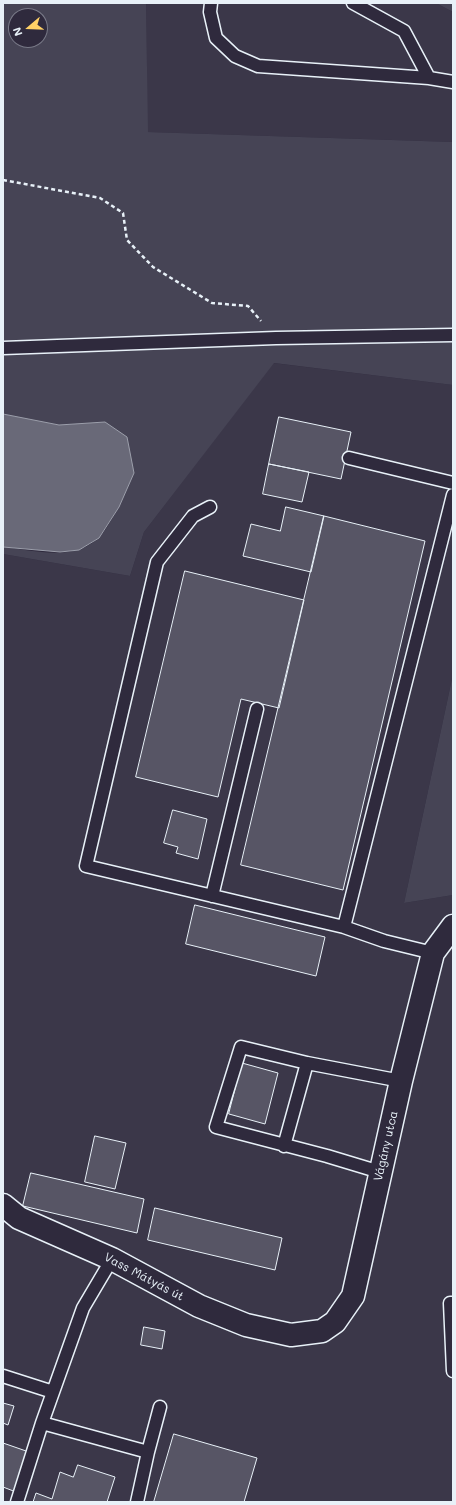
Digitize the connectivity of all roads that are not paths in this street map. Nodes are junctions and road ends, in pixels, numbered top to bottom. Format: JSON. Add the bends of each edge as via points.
{"nodes":[{"id":1,"x":211,"y":3,"type":"edge"},
{"id":2,"x":353,"y":3,"type":"edge"},
{"id":3,"x":429,"y":78,"type":"junction"},
{"id":4,"x":453,"y":82,"type":"edge"},
{"id":5,"x":453,"y":335,"type":"edge"},
{"id":6,"x":3,"y":348,"type":"edge"},
{"id":7,"x":349,"y":458,"type":"dead end"},
{"id":8,"x":453,"y":483,"type":"edge"},
{"id":9,"x":453,"y":495,"type":"edge"},
{"id":10,"x":210,"y":507,"type":"dead end"},
{"id":11,"x":450,"y":518,"type":"edge"},
{"id":12,"x":257,"y":709,"type":"dead end"},
{"id":13,"x":212,"y":896,"type":"junction"},
{"id":14,"x":453,"y":926,"type":"edge"},
{"id":15,"x":344,"y":927,"type":"junction"},
{"id":16,"x":433,"y":953,"type":"junction"},
{"id":17,"x":307,"y":1063,"type":"junction"},
{"id":18,"x":401,"y":1081,"type":"junction"},
{"id":19,"x":284,"y":1146,"type":"junction"},
{"id":20,"x":380,"y":1172,"type":"junction"},
{"id":21,"x":3,"y":1206,"type":"edge"},
{"id":22,"x":112,"y":1259,"type":"junction"},
{"id":23,"x":453,"y":1303,"type":"edge"},
{"id":24,"x":291,"y":1335,"type":"joint"},
{"id":25,"x":453,"y":1371,"type":"edge"},
{"id":26,"x":3,"y":1376,"type":"edge"},
{"id":27,"x":53,"y":1392,"type":"junction"},
{"id":28,"x":160,"y":1407,"type":"dead end"},
{"id":29,"x":42,"y":1423,"type":"junction"},
{"id":30,"x":148,"y":1452,"type":"junction"},
{"id":31,"x":17,"y":1502,"type":"edge"},
{"id":32,"x":137,"y":1502,"type":"edge"}],
"edges":[{"from":1,"to":3,"type":"lane","via":[[210,12],[216,38],[235,56],[258,66]]},
{"from":2,"to":3,"type":"lane","via":[[404,31]]},
{"from":3,"to":4,"type":"lane"},
{"from":5,"to":6,"type":"lane","via":[[276,338]]},
{"from":7,"to":8,"type":"lane"},
{"from":9,"to":11,"type":"lane"},
{"from":10,"to":13,"type":"lane","via":[[193,516],[157,562],[86,866]]},
{"from":11,"to":15,"type":"lane"},
{"from":12,"to":13,"type":"lane"},
{"from":13,"to":15,"type":"lane"},
{"from":14,"to":16,"type":"street","name":"Vágány utca"},
{"from":15,"to":16,"type":"lane","via":[[384,941]]},
{"from":16,"to":18,"type":"street","name":"Vágány utca"},
{"from":17,"to":18,"type":"lane"},
{"from":17,"to":19,"type":"lane"},
{"from":17,"to":19,"type":"lane","via":[[241,1047],[216,1127]]},
{"from":18,"to":20,"type":"street","name":"Vágány utca"},
{"from":19,"to":20,"type":"lane"},
{"from":20,"to":24,"type":"street","name":"Vágány utca","via":[[353,1296],[335,1322],[322,1331]]},
{"from":21,"to":22,"type":"street","name":"Vass Mátyás út","via":[[19,1218]]},
{"from":22,"to":24,"type":"street","name":"Vass Mátyás út","via":[[198,1306],[246,1325]]},
{"from":22,"to":27,"type":"lane","via":[[83,1308]]},
{"from":23,"to":25,"type":"lane","via":[[450,1303]]},
{"from":26,"to":27,"type":"lane"},
{"from":27,"to":29,"type":"lane"},
{"from":28,"to":30,"type":"lane"},
{"from":29,"to":30,"type":"lane"},
{"from":29,"to":31,"type":"lane"},
{"from":30,"to":32,"type":"lane"}]}
